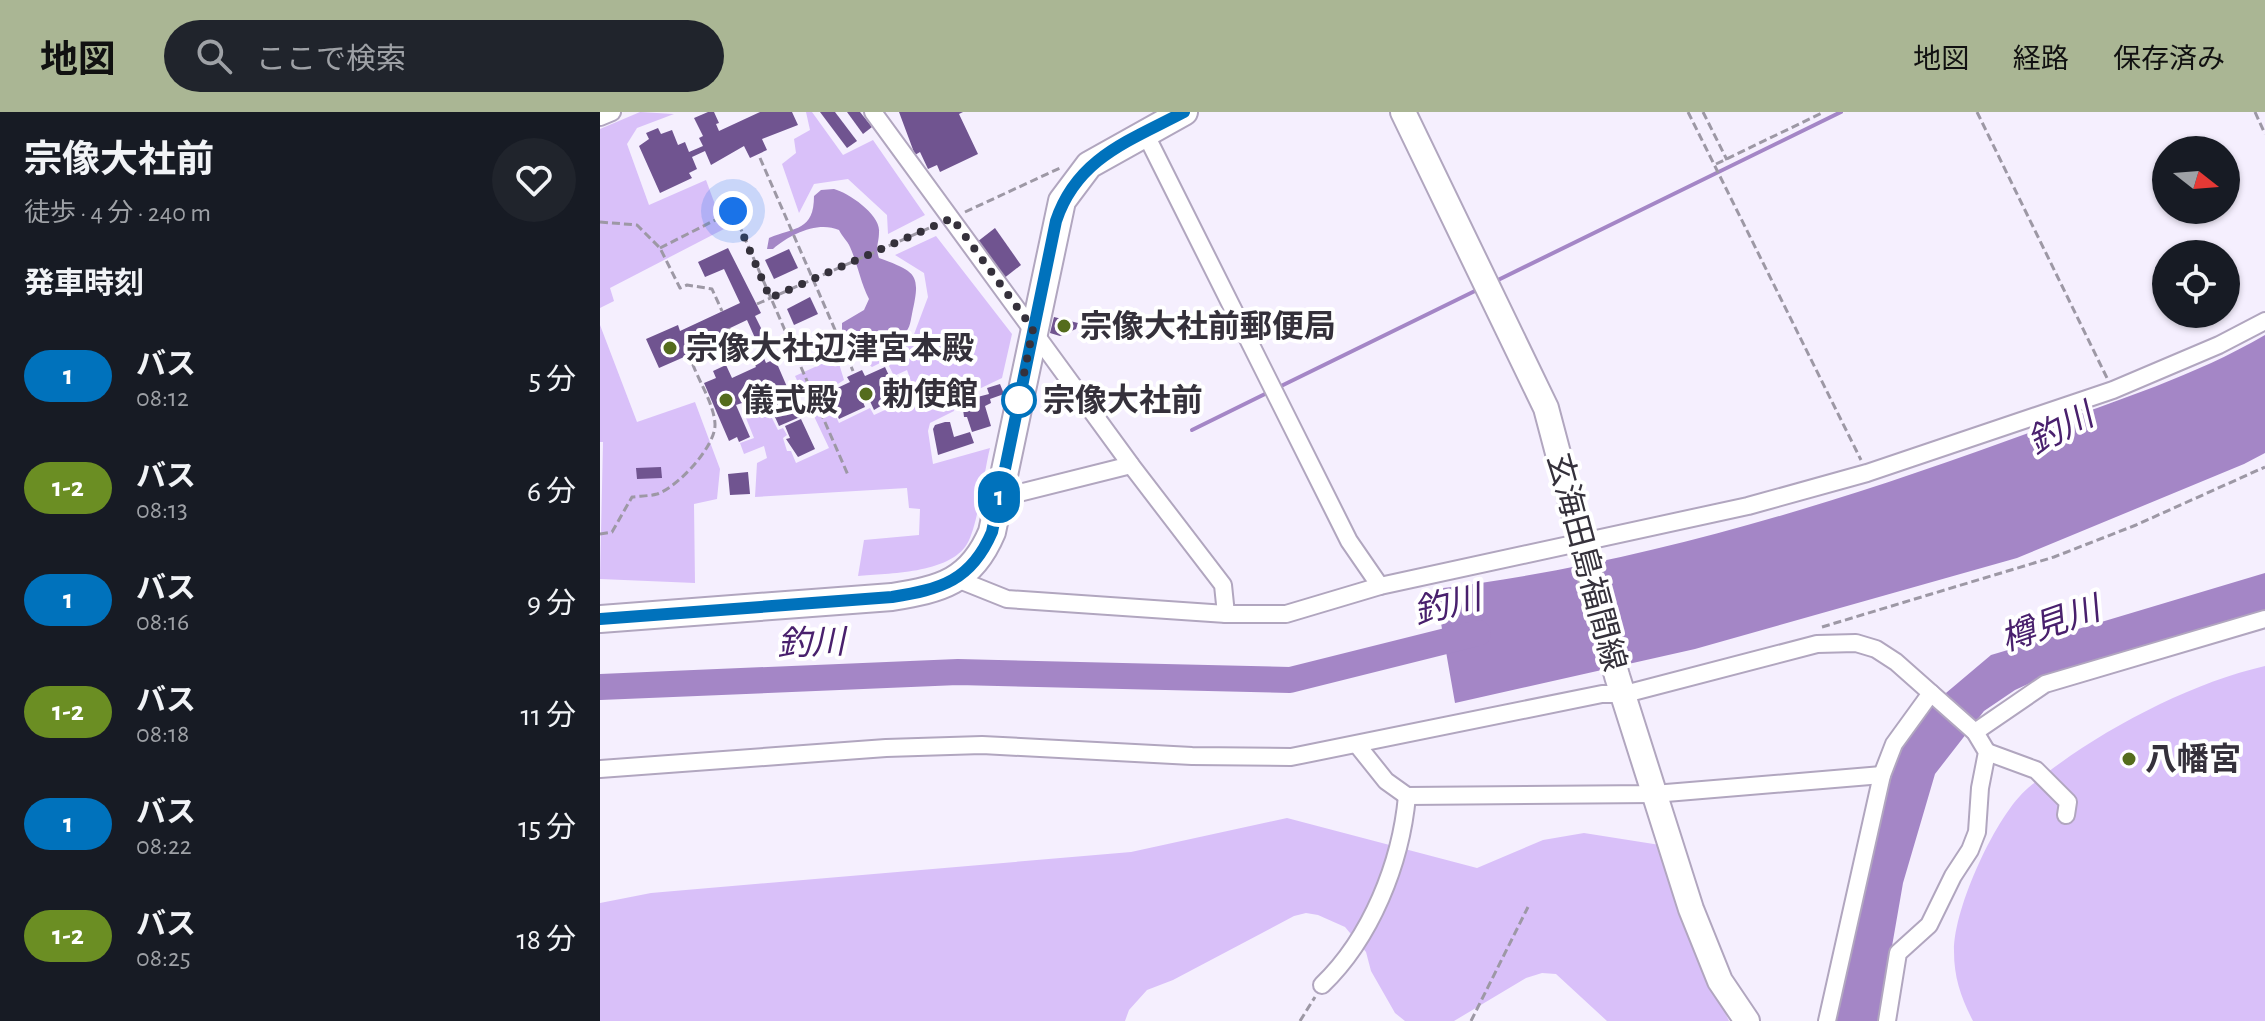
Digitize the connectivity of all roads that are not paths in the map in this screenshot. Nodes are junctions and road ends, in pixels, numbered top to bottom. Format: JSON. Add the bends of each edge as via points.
{"nodes":[{"id":1,"x":612,"y":112,"type":"edge"},
{"id":2,"x":873,"y":112,"type":"edge"},
{"id":3,"x":1184,"y":112,"type":"edge"},
{"id":4,"x":1403,"y":112,"type":"edge"},
{"id":5,"x":600,"y":117,"type":"edge"},
{"id":6,"x":1145,"y":133,"type":"junction"},
{"id":7,"x":2265,"y":321,"type":"edge"},
{"id":8,"x":1033,"y":329,"type":"junction"},
{"id":9,"x":1131,"y":465,"type":"junction"},
{"id":10,"x":999,"y":498,"type":"junction"},
{"id":11,"x":1582,"y":550,"type":"junction"},
{"id":12,"x":957,"y":579,"type":"junction"},
{"id":13,"x":1380,"y":586,"type":"junction"},
{"id":14,"x":1226,"y":614,"type":"junction"},
{"id":15,"x":600,"y":619,"type":"edge"},
{"id":16,"x":2265,"y":619,"type":"edge"},
{"id":17,"x":1625,"y":694,"type":"junction"},
{"id":18,"x":1935,"y":697,"type":"junction"},
{"id":19,"x":1975,"y":732,"type":"junction"},
{"id":20,"x":1358,"y":746,"type":"junction"},
{"id":21,"x":1987,"y":752,"type":"junction"},
{"id":22,"x":600,"y":769,"type":"edge"},
{"id":23,"x":1882,"y":775,"type":"junction"},
{"id":24,"x":1654,"y":794,"type":"junction"},
{"id":25,"x":1407,"y":796,"type":"junction"},
{"id":26,"x":2066,"y":815,"type":"dead end"},
{"id":27,"x":1322,"y":985,"type":"road end"},
{"id":28,"x":1747,"y":1021,"type":"edge"},
{"id":29,"x":1827,"y":1021,"type":"edge"},
{"id":30,"x":1887,"y":1021,"type":"edge"}],
"edges":[{"from":1,"to":5,"type":"street"},
{"from":2,"to":8,"type":"street"},
{"from":3,"to":6,"type":"main road"},
{"from":4,"to":11,"type":"main road","name":"玄海田島福間線","via":[[1546,408]]},
{"from":6,"to":8,"type":"main road","via":[[1089,165],[1062,201]]},
{"from":6,"to":13,"type":"street","via":[[1349,541]]},
{"from":7,"to":11,"type":"street","via":[[2113,390],[1867,473]]},
{"from":8,"to":9,"type":"street"},
{"from":8,"to":10,"type":"main road"},
{"from":9,"to":10,"type":"street"},
{"from":9,"to":14,"type":"street","via":[[1223,585]]},
{"from":10,"to":12,"type":"main road","via":[[984,550]]},
{"from":11,"to":13,"type":"street"},
{"from":11,"to":17,"type":"main road","name":"玄海田島福間線"},
{"from":12,"to":14,"type":"street","via":[[1007,599]]},
{"from":12,"to":15,"type":"main road","via":[[931,591],[892,597]]},
{"from":13,"to":14,"type":"street","via":[[1286,614]]},
{"from":16,"to":19,"type":"street","via":[[2045,684]]},
{"from":17,"to":18,"type":"street","via":[[1837,641],[1876,649]]},
{"from":17,"to":20,"type":"street","via":[[1602,694]]},
{"from":17,"to":24,"type":"main road","name":"玄海田島福間線"},
{"from":18,"to":19,"type":"street"},
{"from":18,"to":23,"type":"street","via":[[1894,744]]},
{"from":19,"to":21,"type":"street"},
{"from":20,"to":22,"type":"street","via":[[1252,758],[982,745]]},
{"from":20,"to":25,"type":"street","via":[[1386,781]]},
{"from":21,"to":26,"type":"street","via":[[2036,770],[2068,802]]},
{"from":21,"to":30,"type":"street","via":[[1977,832],[1929,925],[1898,953]]},
{"from":23,"to":24,"type":"street"},
{"from":23,"to":29,"type":"street"},
{"from":24,"to":25,"type":"street"},
{"from":24,"to":28,"type":"main road","name":"玄海田島福間線","via":[[1705,948]]},
{"from":25,"to":27,"type":"street","via":[[1404,833],[1372,916],[1339,969]]}]}
